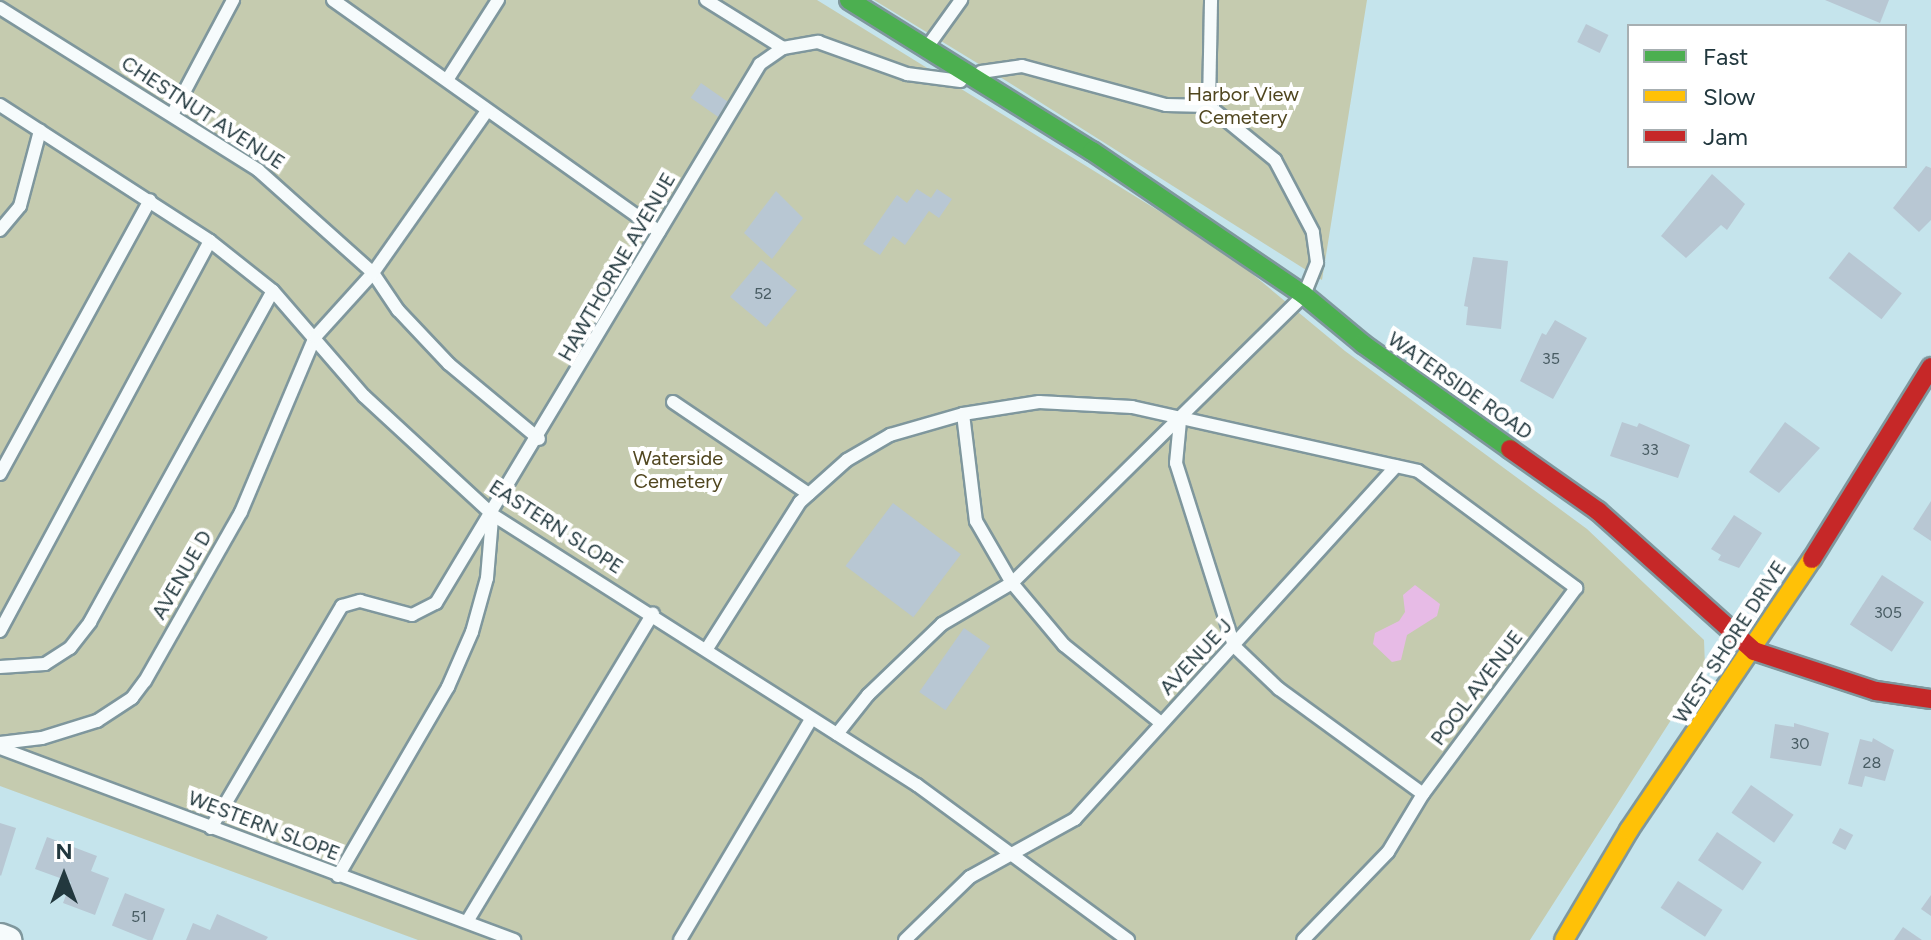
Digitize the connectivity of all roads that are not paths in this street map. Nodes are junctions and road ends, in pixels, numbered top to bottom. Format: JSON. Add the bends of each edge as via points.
{"nodes":[{"id":1,"x":233,"y":0,"type":"edge"},
{"id":2,"x":333,"y":0,"type":"edge"},
{"id":3,"x":498,"y":0,"type":"edge"},
{"id":4,"x":706,"y":0,"type":"edge"},
{"id":5,"x":849,"y":0,"type":"edge"},
{"id":6,"x":961,"y":0,"type":"edge"},
{"id":7,"x":1211,"y":0,"type":"edge"},
{"id":8,"x":0,"y":8,"type":"edge"},
{"id":9,"x":783,"y":48,"type":"junction"},
{"id":10,"x":927,"y":48,"type":"junction"},
{"id":11,"x":971,"y":75,"type":"junction"},
{"id":12,"x":447,"y":80,"type":"junction"},
{"id":13,"x":0,"y":105,"type":"edge"},
{"id":14,"x":1209,"y":106,"type":"junction"},
{"id":15,"x":487,"y":111,"type":"junction"},
{"id":16,"x":173,"y":113,"type":"junction"},
{"id":17,"x":40,"y":131,"type":"junction"},
{"id":18,"x":150,"y":200,"type":"junction"},
{"id":19,"x":0,"y":230,"type":"edge"},
{"id":20,"x":659,"y":232,"type":"junction"},
{"id":21,"x":210,"y":241,"type":"junction"},
{"id":22,"x":373,"y":273,"type":"junction"},
{"id":23,"x":273,"y":291,"type":"junction"},
{"id":24,"x":1304,"y":295,"type":"junction"},
{"id":25,"x":315,"y":337,"type":"junction"},
{"id":26,"x":1931,"y":367,"type":"edge"},
{"id":27,"x":673,"y":402,"type":"dead end"},
{"id":28,"x":963,"y":414,"type":"junction"},
{"id":29,"x":1180,"y":421,"type":"junction"},
{"id":30,"x":539,"y":439,"type":"junction"},
{"id":31,"x":1396,"y":466,"type":"junction"},
{"id":32,"x":0,"y":474,"type":"edge"},
{"id":33,"x":809,"y":494,"type":"junction"},
{"id":34,"x":493,"y":515,"type":"junction"},
{"id":35,"x":1012,"y":583,"type":"junction"},
{"id":36,"x":653,"y":613,"type":"junction"},
{"id":37,"x":0,"y":631,"type":"edge"},
{"id":38,"x":1234,"y":646,"type":"junction"},
{"id":39,"x":708,"y":647,"type":"junction"},
{"id":40,"x":1754,"y":651,"type":"junction"},
{"id":41,"x":0,"y":667,"type":"edge"},
{"id":42,"x":1931,"y":699,"type":"edge"},
{"id":43,"x":811,"y":719,"type":"junction"},
{"id":44,"x":1161,"y":723,"type":"junction"},
{"id":45,"x":837,"y":734,"type":"junction"},
{"id":46,"x":0,"y":746,"type":"edge"},
{"id":47,"x":1423,"y":794,"type":"junction"},
{"id":48,"x":211,"y":828,"type":"junction"},
{"id":49,"x":1008,"y":852,"type":"junction"},
{"id":50,"x":338,"y":876,"type":"junction"},
{"id":51,"x":468,"y":920,"type":"junction"},
{"id":52,"x":0,"y":937,"type":"edge"},
{"id":53,"x":8,"y":940,"type":"edge"},
{"id":54,"x":514,"y":940,"type":"edge"},
{"id":55,"x":680,"y":940,"type":"edge"},
{"id":56,"x":905,"y":940,"type":"edge"},
{"id":57,"x":1128,"y":940,"type":"edge"},
{"id":58,"x":1303,"y":940,"type":"edge"},
{"id":59,"x":1564,"y":940,"type":"edge"}],
"edges":[{"from":1,"to":16,"type":"lane"},
{"from":2,"to":12,"type":"lane"},
{"from":3,"to":12,"type":"lane"},
{"from":4,"to":9,"type":"lane"},
{"from":5,"to":10,"type":"street","name":"WATERSIDE ROAD"},
{"from":6,"to":10,"type":"lane"},
{"from":7,"to":14,"type":"lane"},
{"from":8,"to":16,"type":"lane","name":"CHESTNUT AVENUE"},
{"from":9,"to":11,"type":"lane","via":[[818,42],[949,83]]},
{"from":9,"to":20,"type":"lane","name":"HAWTHORNE AVENUE","via":[[760,64]]},
{"from":10,"to":11,"type":"street","name":"WATERSIDE ROAD"},
{"from":11,"to":14,"type":"lane","via":[[1022,66],[1166,105]]},
{"from":11,"to":24,"type":"street","name":"WATERSIDE ROAD"},
{"from":12,"to":15,"type":"lane"},
{"from":13,"to":17,"type":"lane","name":"EASTERN SLOPE"},
{"from":14,"to":24,"type":"lane","via":[[1275,160],[1313,232],[1317,262]]},
{"from":15,"to":20,"type":"lane"},
{"from":15,"to":22,"type":"lane","name":"AVENUE D"},
{"from":16,"to":22,"type":"lane","name":"CHESTNUT AVENUE","via":[[258,170]]},
{"from":17,"to":18,"type":"lane","name":"EASTERN SLOPE"},
{"from":17,"to":19,"type":"lane","via":[[20,206]]},
{"from":18,"to":21,"type":"lane","name":"EASTERN SLOPE"},
{"from":18,"to":32,"type":"lane"},
{"from":20,"to":30,"type":"lane","name":"HAWTHORNE AVENUE"},
{"from":21,"to":23,"type":"lane","name":"EASTERN SLOPE"},
{"from":21,"to":37,"type":"lane"},
{"from":22,"to":25,"type":"lane","name":"AVENUE D"},
{"from":22,"to":30,"type":"lane","name":"CHESTNUT AVENUE","via":[[398,310],[449,364]]},
{"from":23,"to":25,"type":"lane","name":"EASTERN SLOPE"},
{"from":23,"to":41,"type":"lane","via":[[90,622],[70,648],[45,664]]},
{"from":24,"to":29,"type":"lane"},
{"from":24,"to":40,"type":"street","name":"WATERSIDE ROAD","via":[[1363,344],[1598,511]]},
{"from":25,"to":34,"type":"lane","name":"EASTERN SLOPE","via":[[364,396]]},
{"from":25,"to":46,"type":"lane","name":"AVENUE D","via":[[241,512],[138,689],[97,721]]},
{"from":26,"to":40,"type":"street","name":"WEST SHORE DRIVE"},
{"from":27,"to":33,"type":"lane"},
{"from":28,"to":29,"type":"lane","via":[[1079,401],[1132,407]]},
{"from":28,"to":33,"type":"lane","via":[[890,435],[847,460]]},
{"from":28,"to":35,"type":"lane","via":[[976,521]]},
{"from":29,"to":31,"type":"lane"},
{"from":29,"to":35,"type":"lane"},
{"from":29,"to":38,"type":"lane","via":[[1176,463]]},
{"from":30,"to":34,"type":"lane","name":"HAWTHORNE AVENUE"},
{"from":31,"to":38,"type":"lane","name":"AVENUE J"},
{"from":31,"to":47,"type":"lane","name":"POOL AVENUE","via":[[1418,471],[1576,588]]},
{"from":33,"to":39,"type":"lane"},
{"from":34,"to":36,"type":"lane","name":"EASTERN SLOPE"},
{"from":34,"to":48,"type":"lane","name":"HAWTHORNE AVENUE","via":[[430,608],[412,615],[360,601],[342,606]]},
{"from":34,"to":50,"type":"lane","via":[[487,578],[472,632],[448,687]]},
{"from":35,"to":44,"type":"lane","via":[[1064,645]]},
{"from":35,"to":45,"type":"lane","via":[[942,624],[868,695]]},
{"from":36,"to":39,"type":"lane","name":"EASTERN SLOPE"},
{"from":36,"to":51,"type":"lane"},
{"from":38,"to":44,"type":"lane","name":"AVENUE J"},
{"from":38,"to":47,"type":"lane","via":[[1279,689]]},
{"from":39,"to":43,"type":"lane","name":"EASTERN SLOPE"},
{"from":40,"to":42,"type":"street","name":"WATERSIDE ROAD","via":[[1876,691]]},
{"from":40,"to":59,"type":"street","name":"WEST SHORE DRIVE","via":[[1629,830]]},
{"from":43,"to":45,"type":"lane","name":"EASTERN SLOPE"},
{"from":43,"to":55,"type":"lane"},
{"from":44,"to":49,"type":"lane","name":"AVENUE J","via":[[1075,819]]},
{"from":45,"to":49,"type":"lane","name":"EASTERN SLOPE"},
{"from":46,"to":48,"type":"lane","name":"WESTERN SLOPE"},
{"from":47,"to":58,"type":"lane","via":[[1388,852]]},
{"from":48,"to":50,"type":"lane","name":"WESTERN SLOPE"},
{"from":49,"to":56,"type":"lane","name":"AVENUE J","via":[[970,877]]},
{"from":49,"to":57,"type":"lane","name":"EASTERN SLOPE"},
{"from":50,"to":51,"type":"lane","name":"WESTERN SLOPE"},
{"from":51,"to":54,"type":"lane","name":"WESTERN SLOPE"},
{"from":52,"to":53,"type":"street"}]}
